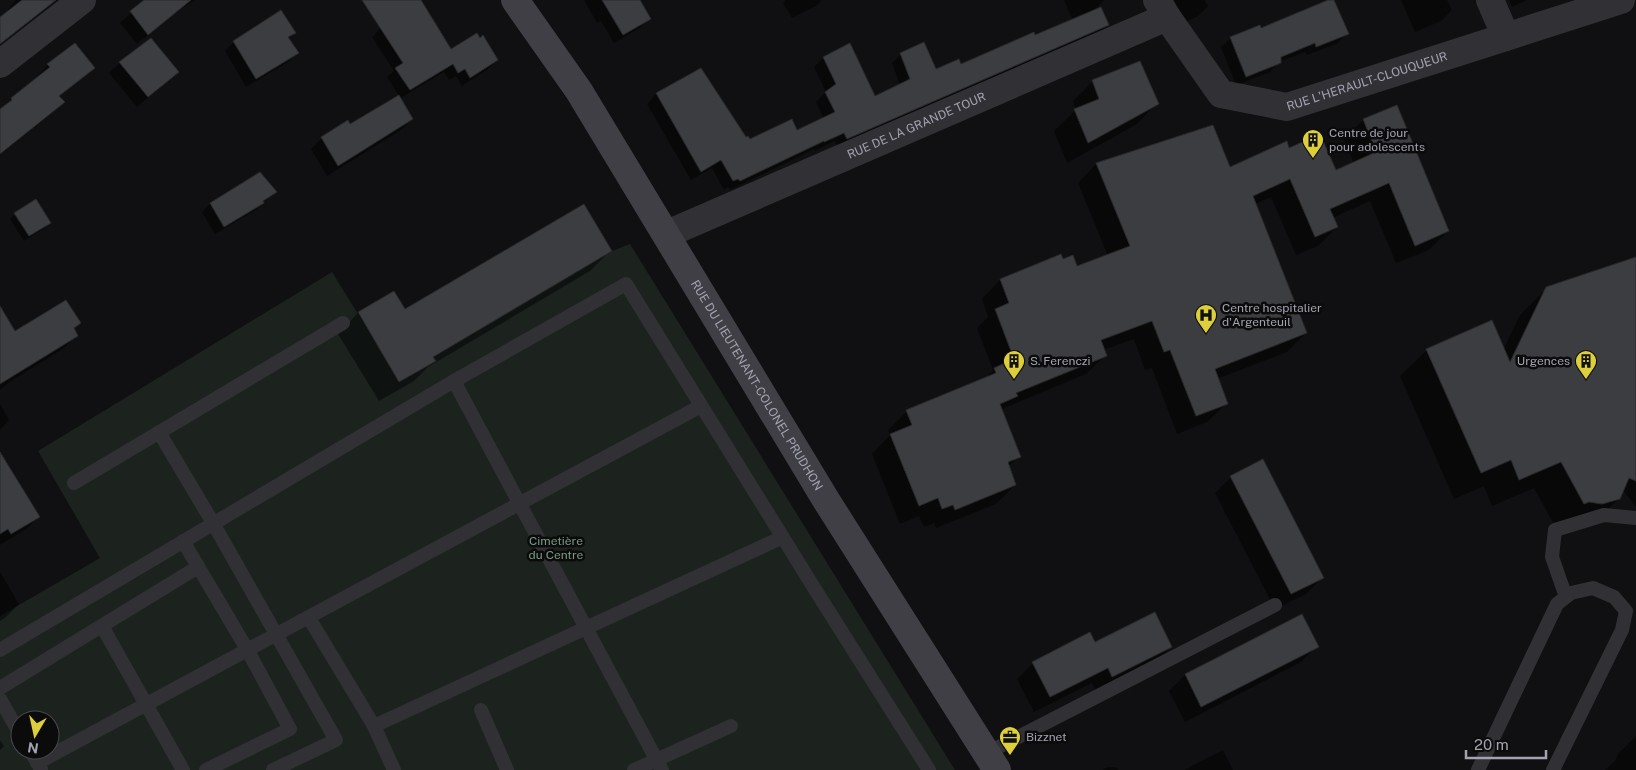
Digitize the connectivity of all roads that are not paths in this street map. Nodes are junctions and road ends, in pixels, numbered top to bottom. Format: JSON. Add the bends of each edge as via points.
{"nodes":[{"id":1,"x":82,"y":0,"type":"edge"},
{"id":2,"x":515,"y":0,"type":"edge"},
{"id":3,"x":1490,"y":0,"type":"edge"},
{"id":4,"x":1621,"y":0,"type":"edge"},
{"id":5,"x":1162,"y":9,"type":"edge"},
{"id":6,"x":1506,"y":37,"type":"junction"},
{"id":7,"x":0,"y":64,"type":"edge"},
{"id":8,"x":667,"y":234,"type":"junction"},
{"id":9,"x":343,"y":322,"type":"dead end"},
{"id":10,"x":454,"y":381,"type":"junction"},
{"id":11,"x":701,"y":406,"type":"junction"},
{"id":12,"x":159,"y":432,"type":"junction"},
{"id":13,"x":74,"y":483,"type":"dead end"},
{"id":14,"x":520,"y":504,"type":"junction"},
{"id":15,"x":1636,"y":518,"type":"edge"},
{"id":16,"x":214,"y":523,"type":"junction"},
{"id":17,"x":783,"y":537,"type":"junction"},
{"id":18,"x":183,"y":541,"type":"junction"},
{"id":19,"x":198,"y":568,"type":"junction"},
{"id":20,"x":1566,"y":596,"type":"junction"},
{"id":21,"x":1275,"y":605,"type":"dead end"},
{"id":22,"x":1631,"y":610,"type":"edge"},
{"id":23,"x":309,"y":618,"type":"junction"},
{"id":24,"x":102,"y":626,"type":"junction"},
{"id":25,"x":585,"y":628,"type":"junction"},
{"id":26,"x":277,"y":636,"type":"junction"},
{"id":27,"x":0,"y":650,"type":"edge"},
{"id":28,"x":248,"y":651,"type":"junction"},
{"id":29,"x":0,"y":688,"type":"edge"},
{"id":30,"x":0,"y":699,"type":"edge"},
{"id":31,"x":147,"y":705,"type":"junction"},
{"id":32,"x":481,"y":710,"type":"dead end"},
{"id":33,"x":10,"y":716,"type":"edge"},
{"id":34,"x":374,"y":726,"type":"junction"},
{"id":35,"x":731,"y":726,"type":"dead end"},
{"id":36,"x":992,"y":761,"type":"edge"},
{"id":37,"x":659,"y":765,"type":"edge"},
{"id":38,"x":40,"y":767,"type":"edge"},
{"id":39,"x":183,"y":770,"type":"edge"},
{"id":40,"x":206,"y":770,"type":"edge"},
{"id":41,"x":273,"y":770,"type":"edge"},
{"id":42,"x":394,"y":770,"type":"edge"},
{"id":43,"x":507,"y":770,"type":"edge"},
{"id":44,"x":634,"y":770,"type":"edge"},
{"id":45,"x":929,"y":770,"type":"edge"},
{"id":46,"x":1478,"y":770,"type":"edge"},
{"id":47,"x":1553,"y":770,"type":"edge"}],
"edges":[{"from":1,"to":7,"type":"street"},
{"from":2,"to":8,"type":"main road","name":"RUE DU LIEUTENANT-COLONEL PRUDHON","via":[[579,91]]},
{"from":3,"to":6,"type":"street"},
{"from":4,"to":6,"type":"street","name":"RUE L'HERAULT-CLOUQUEUR"},
{"from":5,"to":6,"type":"street","name":"RUE L'HERAULT-CLOUQUEUR","via":[[1221,94],[1287,107]]},
{"from":5,"to":8,"type":"street","name":"RUE DE LA GRANDE TOUR"},
{"from":8,"to":36,"type":"main road","name":"RUE DU LIEUTENANT-COLONEL PRUDHON","via":[[826,500]]},
{"from":9,"to":12,"type":"lane"},
{"from":10,"to":11,"type":"lane","via":[[626,284]]},
{"from":10,"to":14,"type":"lane"},
{"from":10,"to":16,"type":"lane"},
{"from":11,"to":14,"type":"lane"},
{"from":11,"to":17,"type":"lane"},
{"from":12,"to":13,"type":"lane"},
{"from":12,"to":16,"type":"lane"},
{"from":14,"to":23,"type":"lane"},
{"from":14,"to":25,"type":"lane"},
{"from":15,"to":20,"type":"lane","via":[[1604,515],[1555,530],[1552,557]]},
{"from":16,"to":18,"type":"lane"},
{"from":16,"to":26,"type":"lane"},
{"from":17,"to":25,"type":"lane"},
{"from":17,"to":45,"type":"lane"},
{"from":18,"to":19,"type":"lane"},
{"from":18,"to":27,"type":"lane"},
{"from":19,"to":24,"type":"lane"},
{"from":19,"to":28,"type":"lane"},
{"from":20,"to":22,"type":"lane","via":[[1593,588],[1614,597]]},
{"from":20,"to":46,"type":"lane","via":[[1557,604]]},
{"from":21,"to":36,"type":"lane"},
{"from":22,"to":47,"type":"lane"},
{"from":23,"to":26,"type":"lane"},
{"from":23,"to":34,"type":"lane"},
{"from":24,"to":29,"type":"lane"},
{"from":24,"to":31,"type":"lane"},
{"from":25,"to":34,"type":"lane"},
{"from":25,"to":37,"type":"lane"},
{"from":26,"to":28,"type":"lane"},
{"from":26,"to":41,"type":"lane","via":[[336,740]]},
{"from":28,"to":31,"type":"lane"},
{"from":28,"to":40,"type":"lane","via":[[290,729]]},
{"from":30,"to":33,"type":"lane"},
{"from":31,"to":38,"type":"lane"},
{"from":31,"to":39,"type":"lane"},
{"from":32,"to":43,"type":"lane"},
{"from":34,"to":42,"type":"lane"},
{"from":35,"to":37,"type":"lane"},
{"from":37,"to":44,"type":"lane"}]}
